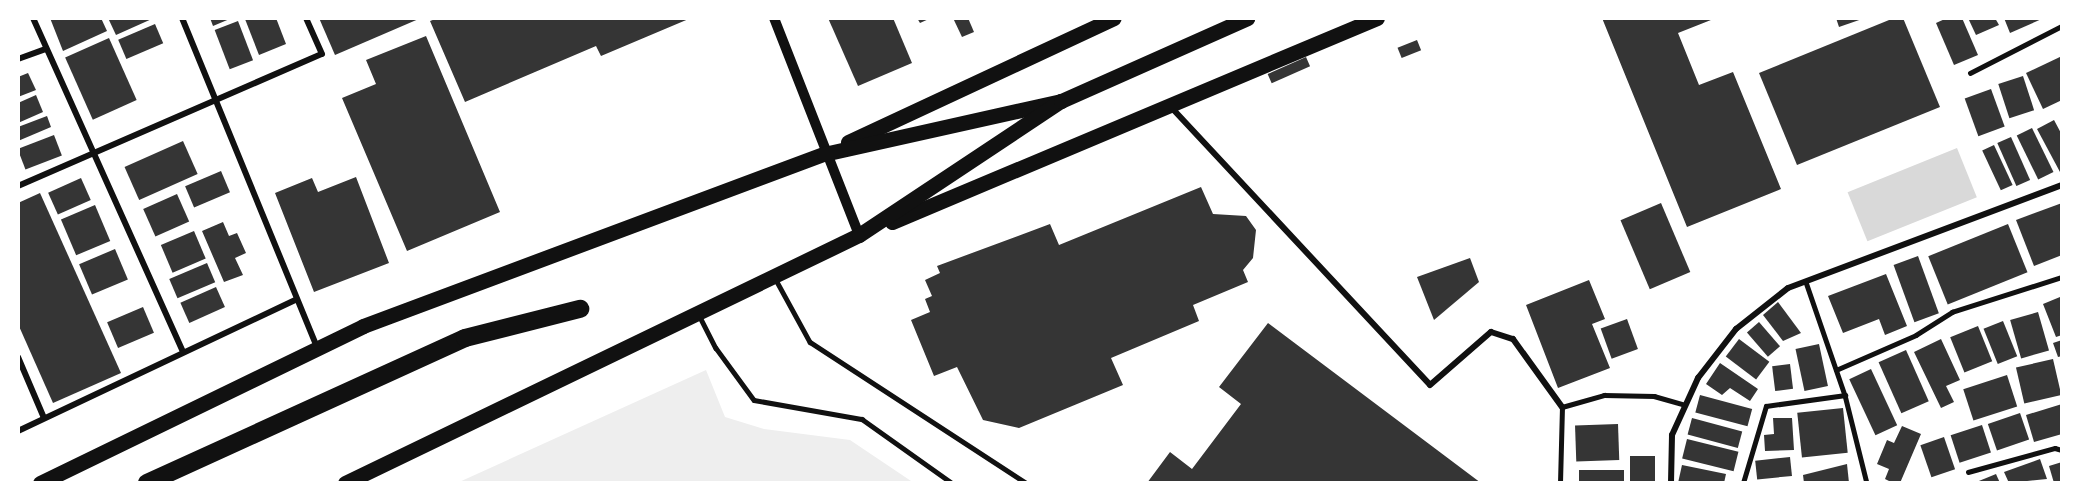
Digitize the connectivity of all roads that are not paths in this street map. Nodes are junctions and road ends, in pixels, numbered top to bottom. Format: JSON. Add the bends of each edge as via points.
{"nodes":[{"id":1,"x":33,"y":18,"type":"edge"},
{"id":2,"x":182,"y":18,"type":"edge"},
{"id":3,"x":306,"y":18,"type":"edge"},
{"id":4,"x":774,"y":18,"type":"edge"},
{"id":5,"x":1114,"y":18,"type":"edge"},
{"id":6,"x":1246,"y":18,"type":"edge"},
{"id":7,"x":1377,"y":18,"type":"edge"},
{"id":8,"x":2062,"y":26,"type":"edge"},
{"id":9,"x":45,"y":49,"type":"junction"},
{"id":10,"x":18,"y":59,"type":"edge"},
{"id":11,"x":1970,"y":74,"type":"dead end"},
{"id":12,"x":216,"y":96,"type":"junction"},
{"id":13,"x":1061,"y":101,"type":"junction"},
{"id":14,"x":1170,"y":106,"type":"junction"},
{"id":15,"x":94,"y":151,"type":"junction"},
{"id":16,"x":824,"y":154,"type":"junction"},
{"id":17,"x":2062,"y":185,"type":"edge"},
{"id":18,"x":18,"y":186,"type":"edge"},
{"id":19,"x":859,"y":235,"type":"junction"},
{"id":20,"x":774,"y":276,"type":"junction"},
{"id":21,"x":2062,"y":277,"type":"edge"},
{"id":22,"x":1806,"y":282,"type":"junction"},
{"id":23,"x":296,"y":300,"type":"junction"},
{"id":24,"x":580,"y":309,"type":"dead end"},
{"id":25,"x":698,"y":313,"type":"junction"},
{"id":26,"x":318,"y":348,"type":"junction"},
{"id":27,"x":183,"y":351,"type":"junction"},
{"id":28,"x":18,"y":357,"type":"edge"},
{"id":29,"x":1836,"y":370,"type":"junction"},
{"id":30,"x":1845,"y":395,"type":"junction"},
{"id":31,"x":1685,"y":405,"type":"junction"},
{"id":32,"x":1562,"y":407,"type":"junction"},
{"id":33,"x":44,"y":418,"type":"junction"},
{"id":34,"x":18,"y":431,"type":"edge"},
{"id":35,"x":2062,"y":450,"type":"edge"},
{"id":36,"x":1968,"y":472,"type":"dead end"},
{"id":37,"x":40,"y":483,"type":"edge"},
{"id":38,"x":147,"y":483,"type":"edge"},
{"id":39,"x":345,"y":483,"type":"edge"},
{"id":40,"x":952,"y":483,"type":"edge"},
{"id":41,"x":1026,"y":483,"type":"edge"},
{"id":42,"x":1560,"y":483,"type":"edge"},
{"id":43,"x":1671,"y":483,"type":"edge"},
{"id":44,"x":1743,"y":483,"type":"edge"},
{"id":45,"x":1867,"y":483,"type":"edge"}],
"edges":[{"from":1,"to":9,"type":"street"},
{"from":2,"to":12,"type":"street"},
{"from":3,"to":12,"type":"street","via":[[322,54]]},
{"from":4,"to":16,"type":"street"},
{"from":5,"to":16,"type":"main road"},
{"from":6,"to":13,"type":"main road"},
{"from":7,"to":14,"type":"main road"},
{"from":8,"to":11,"type":"lane"},
{"from":9,"to":10,"type":"street"},
{"from":9,"to":15,"type":"street"},
{"from":12,"to":15,"type":"street"},
{"from":12,"to":23,"type":"street"},
{"from":13,"to":16,"type":"main road"},
{"from":13,"to":19,"type":"main road"},
{"from":14,"to":19,"type":"main road"},
{"from":14,"to":32,"type":"street","via":[[1430,385],[1491,332],[1513,339]]},
{"from":15,"to":18,"type":"street"},
{"from":15,"to":27,"type":"street"},
{"from":16,"to":19,"type":"street"},
{"from":16,"to":26,"type":"main road","via":[[363,326]]},
{"from":17,"to":22,"type":"street"},
{"from":19,"to":20,"type":"main road"},
{"from":20,"to":25,"type":"main road"},
{"from":20,"to":41,"type":"lane","via":[[810,342]]},
{"from":21,"to":29,"type":"lane","via":[[1952,312],[1916,335]]},
{"from":22,"to":29,"type":"lane"},
{"from":22,"to":31,"type":"street","via":[[1788,288],[1736,329],[1698,378]]},
{"from":23,"to":26,"type":"street"},
{"from":23,"to":27,"type":"street"},
{"from":24,"to":38,"type":"highway","via":[[465,338]]},
{"from":25,"to":39,"type":"main road"},
{"from":25,"to":40,"type":"lane","via":[[716,348],[754,400],[862,419]]},
{"from":26,"to":37,"type":"main road"},
{"from":27,"to":33,"type":"street"},
{"from":28,"to":33,"type":"street"},
{"from":29,"to":30,"type":"lane"},
{"from":30,"to":44,"type":"lane","via":[[1766,406]]},
{"from":30,"to":45,"type":"lane"},
{"from":31,"to":32,"type":"lane","via":[[1654,396],[1604,395]]},
{"from":31,"to":43,"type":"street","via":[[1672,435]]},
{"from":32,"to":42,"type":"lane"},
{"from":33,"to":34,"type":"street"},
{"from":35,"to":36,"type":"lane","via":[[2055,448]]}]}
